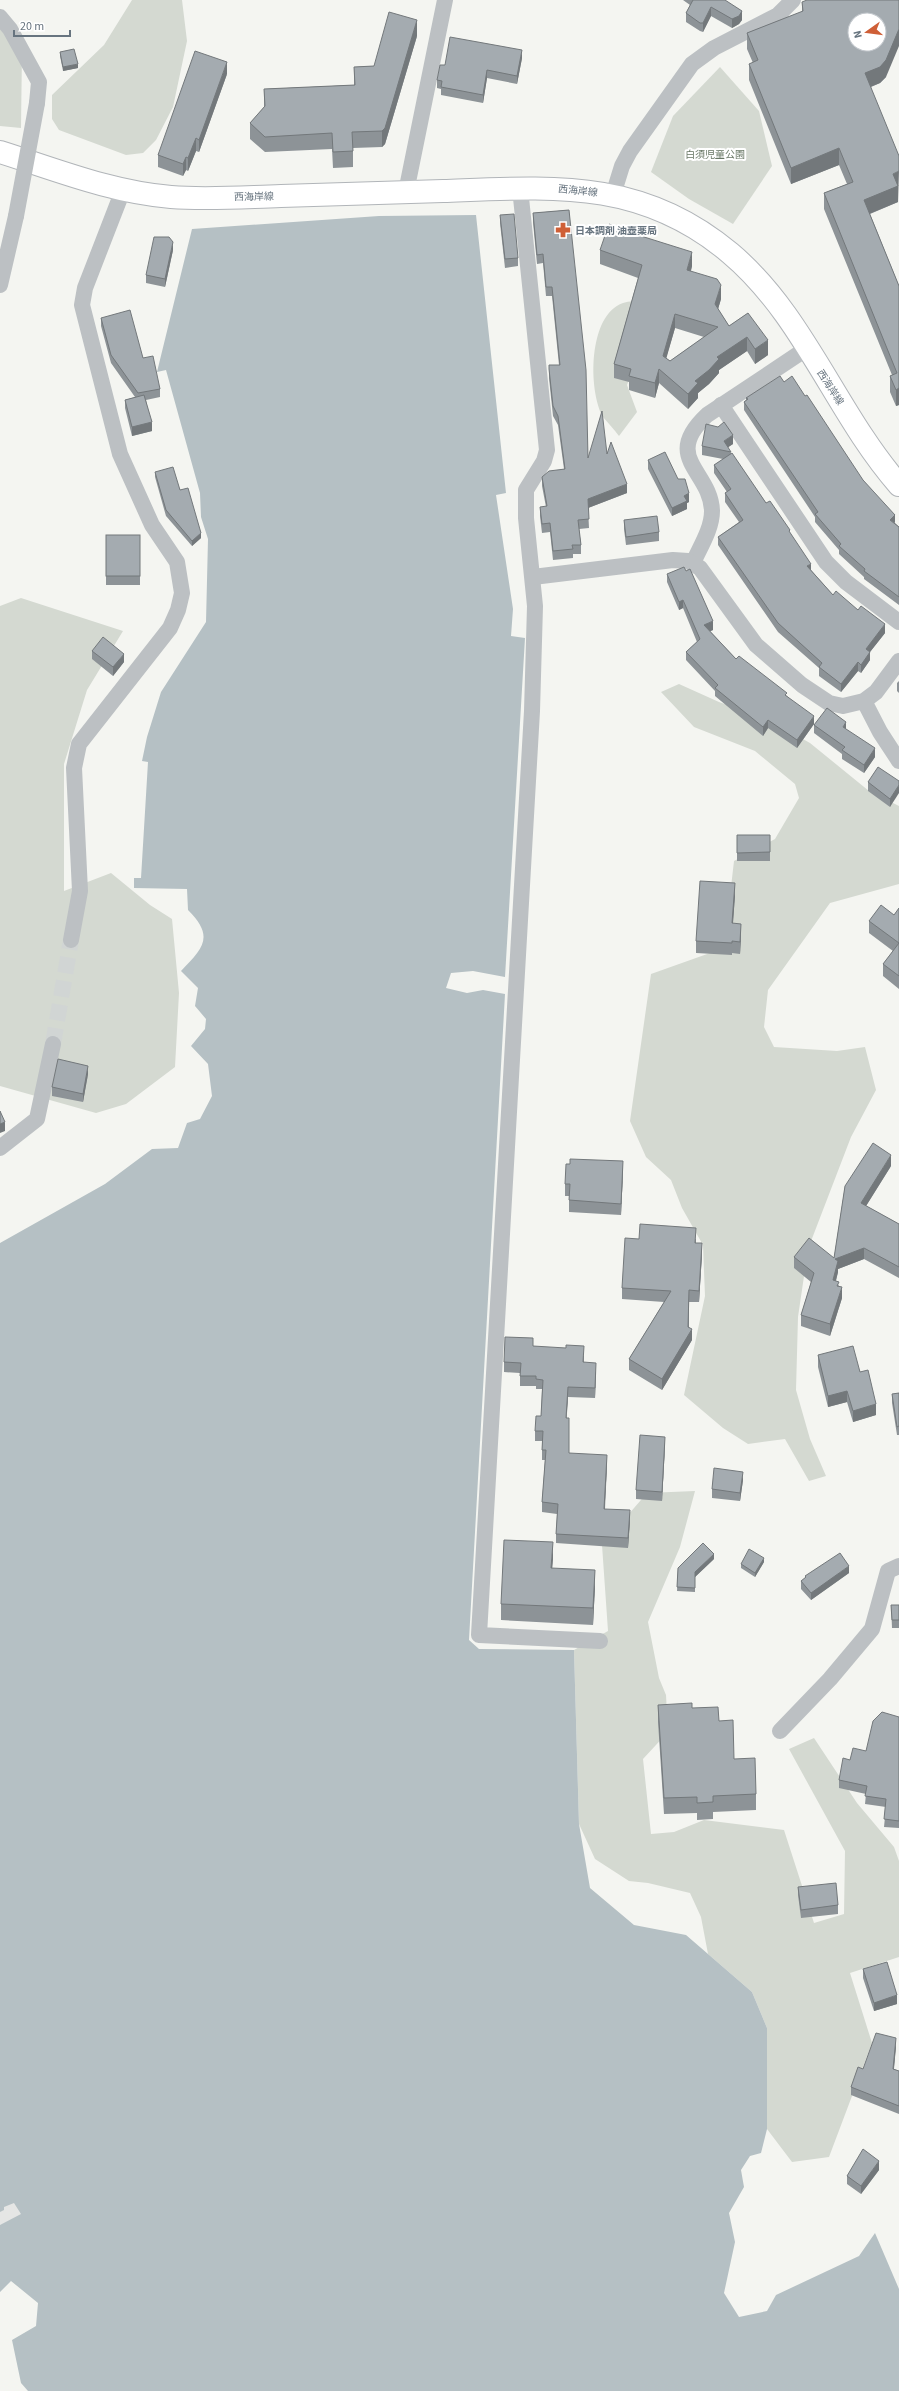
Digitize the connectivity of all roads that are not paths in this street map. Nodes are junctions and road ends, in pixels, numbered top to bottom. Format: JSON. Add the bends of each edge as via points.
{"nodes":[{"id":1,"x":445,"y":0,"type":"edge"},
{"id":2,"x":793,"y":0,"type":"edge"},
{"id":3,"x":0,"y":17,"type":"edge"},
{"id":4,"x":0,"y":152,"type":"edge"},
{"id":5,"x":520,"y":188,"type":"junction"},
{"id":6,"x":123,"y":190,"type":"junction"},
{"id":7,"x":406,"y":192,"type":"junction"},
{"id":8,"x":614,"y":195,"type":"junction"},
{"id":9,"x":0,"y":286,"type":"edge"},
{"id":10,"x":806,"y":349,"type":"junction"},
{"id":11,"x":721,"y":405,"type":"junction"},
{"id":12,"x":899,"y":485,"type":"edge"},
{"id":13,"x":693,"y":563,"type":"junction"},
{"id":14,"x":533,"y":577,"type":"junction"},
{"id":15,"x":899,"y":622,"type":"edge"},
{"id":16,"x":899,"y":661,"type":"edge"},
{"id":17,"x":864,"y":701,"type":"junction"},
{"id":18,"x":899,"y":761,"type":"edge"},
{"id":19,"x":71,"y":940,"type":"tunnel mouth"},
{"id":20,"x":53,"y":1044,"type":"tunnel mouth"},
{"id":21,"x":0,"y":1148,"type":"edge"},
{"id":22,"x":899,"y":1566,"type":"edge"},
{"id":23,"x":600,"y":1641,"type":"dead end"},
{"id":24,"x":780,"y":1731,"type":"dead end"}],
"edges":[{"from":1,"to":7,"type":"street"},
{"from":2,"to":8,"type":"street","via":[[778,15],[714,48],[692,64],[630,151],[622,166]]},
{"from":3,"to":9,"type":"street","bridge":true,"via":[[10,29],[39,82],[16,216]]},
{"from":4,"to":6,"type":"street","name":"西海岸線","via":[[86,181]]},
{"from":5,"to":7,"type":"street","name":"西海岸線"},
{"from":5,"to":8,"type":"street","name":"西海岸線","via":[[579,189]]},
{"from":5,"to":14,"type":"street","via":[[547,450],[544,462],[526,490],[526,518]]},
{"from":6,"to":7,"type":"street","name":"西海岸線","via":[[185,197]]},
{"from":6,"to":19,"type":"street","via":[[85,288],[82,305],[120,454],[152,525],[177,562],[182,593],[170,628],[79,744],[74,768],[80,891]]},
{"from":8,"to":10,"type":"street","name":"西海岸線","via":[[659,210],[696,228],[720,245],[763,286]]},
{"from":10,"to":11,"type":"street"},
{"from":10,"to":12,"type":"street","name":"西海岸線","via":[[876,456]]},
{"from":11,"to":13,"type":"street","via":[[695,426],[688,444],[691,464],[707,493],[712,512],[710,524]]},
{"from":11,"to":15,"type":"street","via":[[826,562],[846,582]]},
{"from":13,"to":14,"type":"street","via":[[673,560]]},
{"from":13,"to":17,"type":"street","via":[[706,573],[756,645],[781,668],[829,703],[843,706]]},
{"from":14,"to":23,"type":"street","via":[[536,606],[532,711],[479,1635]]},
{"from":16,"to":17,"type":"street","via":[[876,692]]},
{"from":17,"to":18,"type":"street"},
{"from":20,"to":21,"type":"street","via":[[37,1119]]},
{"from":22,"to":24,"type":"street","via":[[888,1571],[872,1629],[830,1679]]}]}
